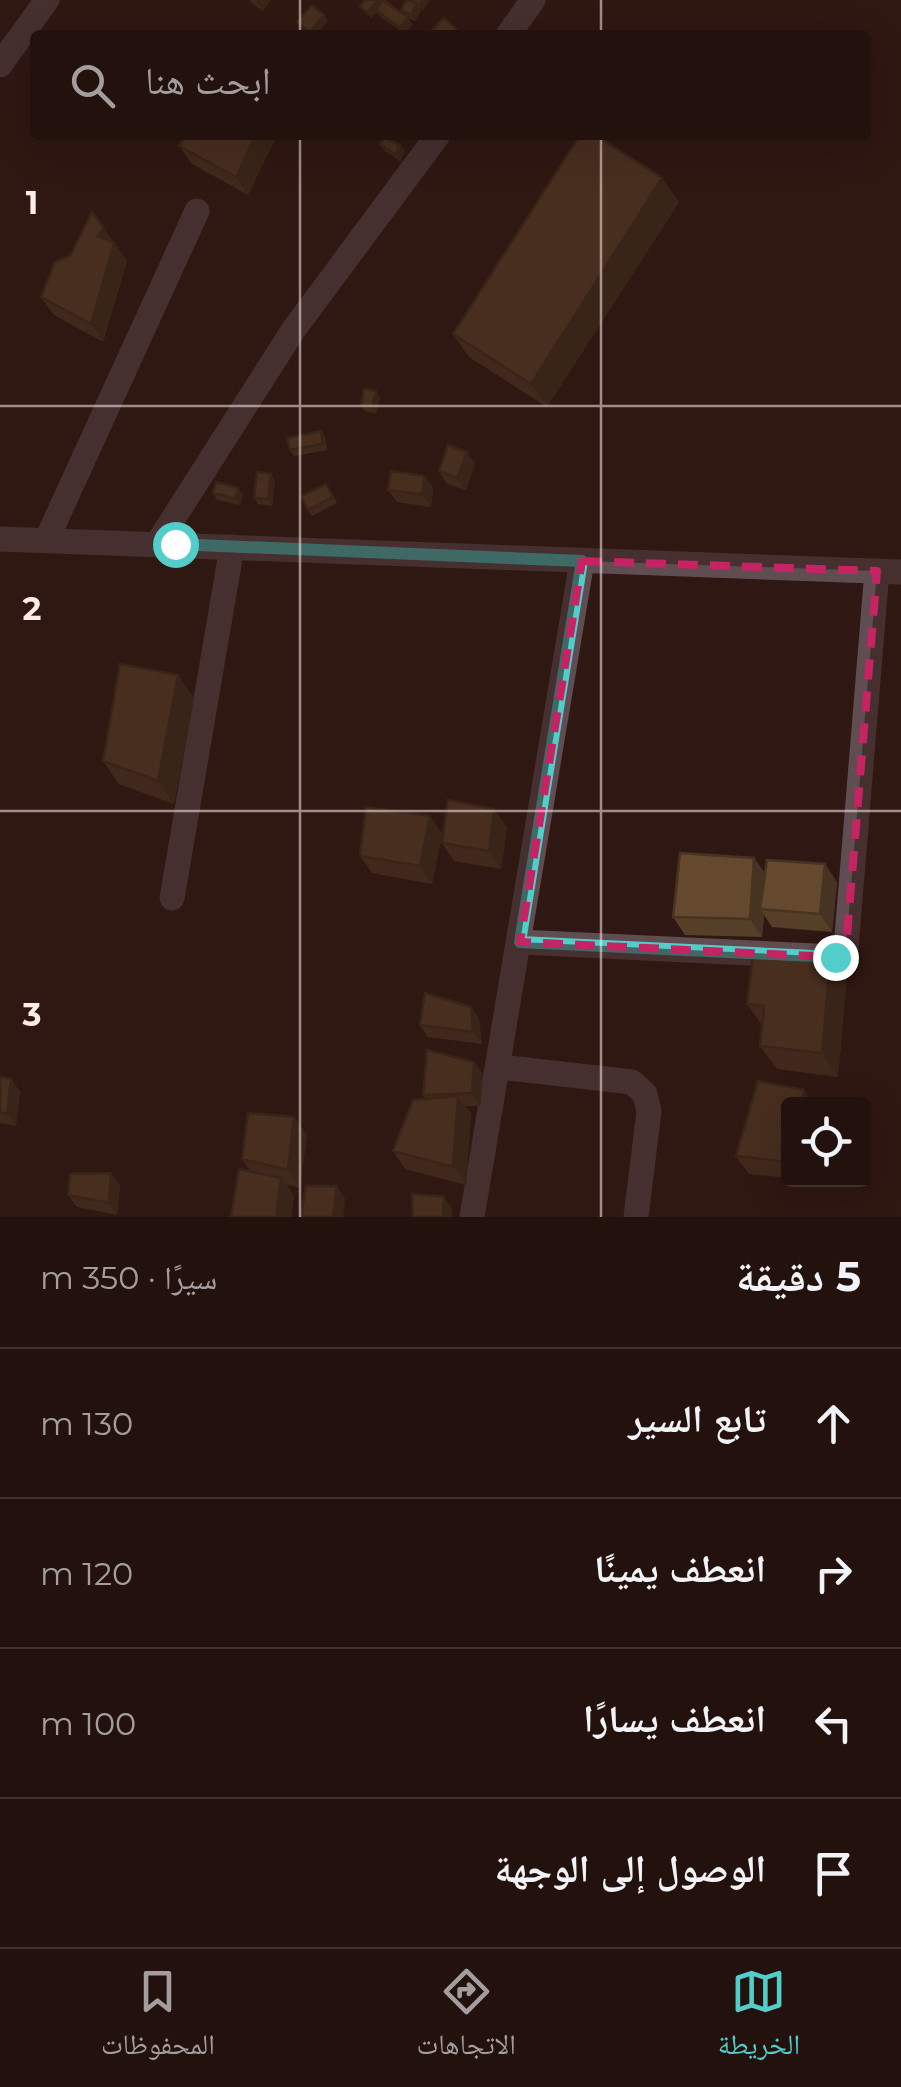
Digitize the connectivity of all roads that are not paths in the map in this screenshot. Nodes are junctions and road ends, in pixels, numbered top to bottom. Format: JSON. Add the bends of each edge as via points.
{"nodes":[{"id":1,"x":46,"y":0,"type":"edge"},
{"id":2,"x":532,"y":0,"type":"edge"},
{"id":3,"x":511,"y":30,"type":"edge"},
{"id":4,"x":0,"y":66,"type":"edge"},
{"id":5,"x":434,"y":140,"type":"edge"},
{"id":6,"x":197,"y":211,"type":"dead end"},
{"id":7,"x":0,"y":540,"type":"edge"},
{"id":8,"x":46,"y":541,"type":"junction"},
{"id":9,"x":157,"y":544,"type":"junction"},
{"id":10,"x":232,"y":547,"type":"junction"},
{"id":11,"x":582,"y":561,"type":"junction"},
{"id":12,"x":889,"y":571,"type":"edge"},
{"id":13,"x":172,"y":898,"type":"dead end"},
{"id":14,"x":520,"y":942,"type":"junction"},
{"id":15,"x":500,"y":1067,"type":"junction"},
{"id":16,"x":472,"y":1217,"type":"edge"},
{"id":17,"x":636,"y":1217,"type":"edge"}],
"edges":[{"from":1,"to":4,"type":"street"},
{"from":2,"to":3,"type":"street"},
{"from":5,"to":9,"type":"street","via":[[294,329]]},
{"from":6,"to":8,"type":"street"},
{"from":7,"to":8,"type":"street"},
{"from":8,"to":9,"type":"street"},
{"from":9,"to":10,"type":"street"},
{"from":10,"to":11,"type":"street"},
{"from":10,"to":13,"type":"street"},
{"from":11,"to":12,"type":"street"},
{"from":11,"to":14,"type":"street"},
{"from":12,"to":14,"type":"street","via":[[846,948],[835,957]]},
{"from":14,"to":15,"type":"street"},
{"from":15,"to":16,"type":"street"},
{"from":15,"to":17,"type":"street","via":[[632,1082],[645,1094],[649,1111]]}]}
